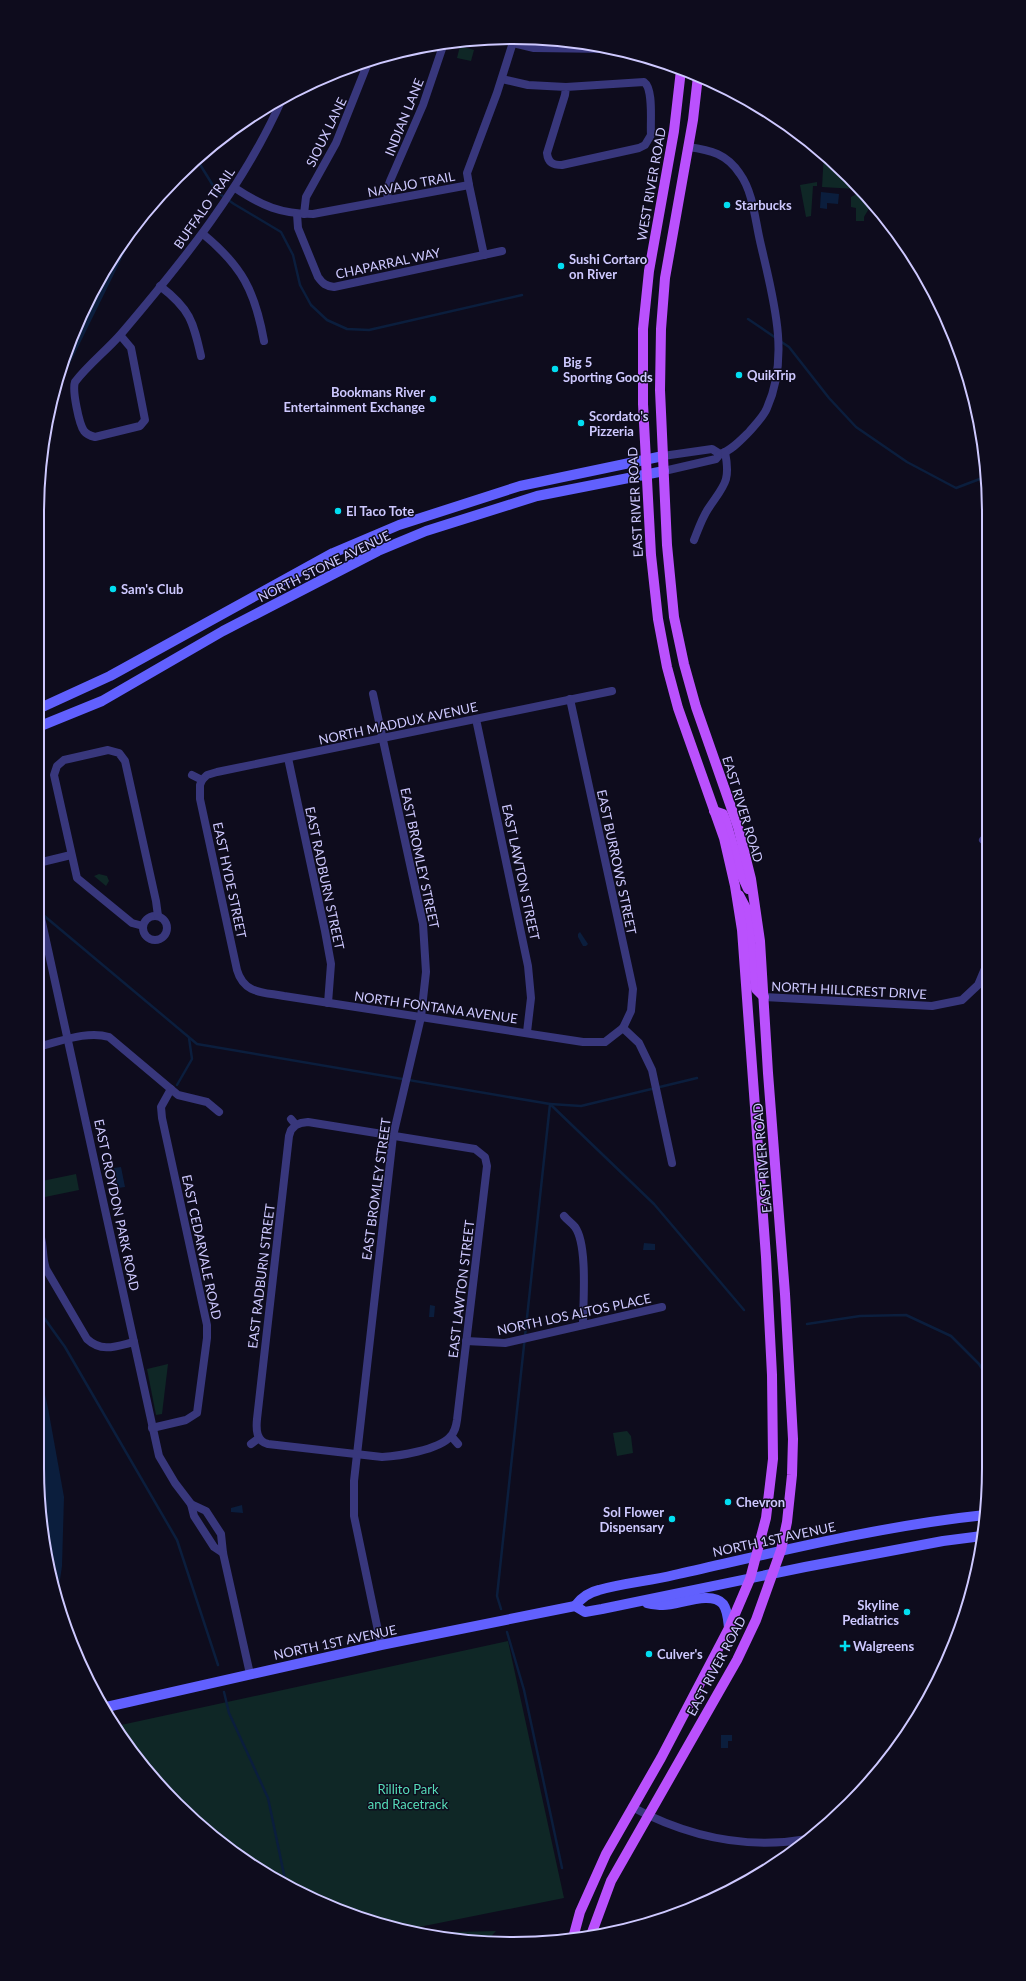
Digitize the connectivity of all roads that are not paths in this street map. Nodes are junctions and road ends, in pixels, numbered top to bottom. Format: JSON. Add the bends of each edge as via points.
{"nodes":[{"id":1,"x":513,"y":44,"type":"edge"},
{"id":2,"x":524,"y":44,"type":"edge"},
{"id":3,"x":577,"y":49,"type":"edge"},
{"id":4,"x":442,"y":50,"type":"edge"},
{"id":5,"x":366,"y":68,"type":"edge"},
{"id":6,"x":680,"y":75,"type":"edge"},
{"id":7,"x":502,"y":79,"type":"junction"},
{"id":8,"x":697,"y":82,"type":"edge"},
{"id":9,"x":566,"y":87,"type":"junction"},
{"id":10,"x":278,"y":107,"type":"edge"},
{"id":11,"x":688,"y":147,"type":"junction"},
{"id":12,"x":469,"y":184,"type":"junction"},
{"id":13,"x":233,"y":190,"type":"junction"},
{"id":14,"x":388,"y":200,"type":"junction"},
{"id":15,"x":301,"y":214,"type":"junction"},
{"id":16,"x":203,"y":234,"type":"junction"},
{"id":17,"x":502,"y":251,"type":"dead end"},
{"id":18,"x":484,"y":255,"type":"junction"},
{"id":19,"x":160,"y":286,"type":"junction"},
{"id":20,"x":120,"y":335,"type":"junction"},
{"id":21,"x":264,"y":340,"type":"dead end"},
{"id":22,"x":642,"y":351,"type":"joint"},
{"id":23,"x":201,"y":356,"type":"dead end"},
{"id":24,"x":723,"y":453,"type":"junction"},
{"id":25,"x":663,"y":456,"type":"junction"},
{"id":26,"x":646,"y":460,"type":"junction"},
{"id":27,"x":664,"y":471,"type":"junction"},
{"id":28,"x":647,"y":474,"type":"junction"},
{"id":29,"x":694,"y":540,"type":"dead end"},
{"id":30,"x":612,"y":690,"type":"dead end"},
{"id":31,"x":373,"y":694,"type":"dead end"},
{"id":32,"x":570,"y":700,"type":"junction"},
{"id":33,"x":44,"y":706,"type":"edge"},
{"id":34,"x":476,"y":718,"type":"junction"},
{"id":35,"x":44,"y":725,"type":"edge"},
{"id":36,"x":383,"y":738,"type":"junction"},
{"id":37,"x":288,"y":758,"type":"junction"},
{"id":38,"x":192,"y":775,"type":"dead end"},
{"id":39,"x":202,"y":780,"type":"junction"},
{"id":40,"x":714,"y":811,"type":"junction"},
{"id":41,"x":71,"y":855,"type":"junction"},
{"id":42,"x":44,"y":862,"type":"edge"},
{"id":43,"x":735,"y":886,"type":"junction"},
{"id":44,"x":755,"y":904,"type":"junction"},
{"id":45,"x":158,"y":916,"type":"junction"},
{"id":46,"x":143,"y":926,"type":"junction"},
{"id":47,"x":44,"y":934,"type":"edge"},
{"id":48,"x":982,"y":976,"type":"edge"},
{"id":49,"x":244,"y":984,"type":"joint"},
{"id":50,"x":764,"y":998,"type":"junction"},
{"id":51,"x":328,"y":1003,"type":"junction"},
{"id":52,"x":421,"y":1017,"type":"junction"},
{"id":53,"x":624,"y":1028,"type":"junction"},
{"id":54,"x":527,"y":1032,"type":"junction"},
{"id":55,"x":68,"y":1040,"type":"junction"},
{"id":56,"x":44,"y":1045,"type":"edge"},
{"id":57,"x":171,"y":1089,"type":"junction"},
{"id":58,"x":219,"y":1112,"type":"dead end"},
{"id":59,"x":393,"y":1136,"type":"junction"},
{"id":60,"x":672,"y":1163,"type":"dead end"},
{"id":61,"x":564,"y":1216,"type":"dead end"},
{"id":62,"x":44,"y":1263,"type":"edge"},
{"id":63,"x":662,"y":1307,"type":"dead end"},
{"id":64,"x":582,"y":1325,"type":"junction"},
{"id":65,"x":134,"y":1342,"type":"junction"},
{"id":66,"x":466,"y":1342,"type":"junction"},
{"id":67,"x":152,"y":1428,"type":"junction"},
{"id":68,"x":451,"y":1436,"type":"junction"},
{"id":69,"x":260,"y":1439,"type":"junction"},
{"id":70,"x":252,"y":1444,"type":"dead end"},
{"id":71,"x":458,"y":1444,"type":"dead end"},
{"id":72,"x":356,"y":1455,"type":"junction"},
{"id":73,"x":191,"y":1504,"type":"junction"},
{"id":74,"x":979,"y":1516,"type":"edge"},
{"id":75,"x":977,"y":1537,"type":"edge"},
{"id":76,"x":781,"y":1550,"type":"junction"},
{"id":77,"x":223,"y":1553,"type":"junction"},
{"id":78,"x":756,"y":1555,"type":"junction"},
{"id":79,"x":772,"y":1574,"type":"junction"},
{"id":80,"x":750,"y":1578,"type":"junction"},
{"id":81,"x":640,"y":1602,"type":"junction"},
{"id":82,"x":575,"y":1606,"type":"junction"},
{"id":83,"x":729,"y":1628,"type":"junction"},
{"id":84,"x":381,"y":1645,"type":"junction"},
{"id":85,"x":250,"y":1674,"type":"junction"},
{"id":86,"x":110,"y":1706,"type":"edge"},
{"id":87,"x":632,"y":1807,"type":"junction"},
{"id":88,"x":648,"y":1816,"type":"junction"},
{"id":89,"x":798,"y":1840,"type":"edge"},
{"id":90,"x":593,"y":1930,"type":"edge"},
{"id":91,"x":574,"y":1933,"type":"edge"}],
"edges":[{"from":1,"to":7,"type":"street","name":"NAVAJO TRAIL"},
{"from":2,"to":3,"type":"street","via":[[534,48]]},
{"from":4,"to":14,"type":"street","name":"INDIAN LANE","via":[[423,105],[390,181],[387,190]]},
{"from":5,"to":15,"type":"street","name":"SIOUX LANE","via":[[336,143],[306,197]]},
{"from":6,"to":22,"type":"main road","name":"WEST RIVER ROAD","via":[[674,132],[648,283]]},
{"from":7,"to":9,"type":"street","via":[[528,85]]},
{"from":7,"to":12,"type":"street","name":"NAVAJO TRAIL","via":[[467,173]]},
{"from":8,"to":11,"type":"main road"},
{"from":9,"to":9,"type":"street","via":[[644,82],[648,86],[651,135],[645,145],[634,150],[562,165],[548,161],[546,153],[566,95]]},
{"from":10,"to":13,"type":"street","name":"BUFFALO TRAIL"},
{"from":11,"to":24,"type":"street","via":[[710,150],[728,159],[747,187],[767,270],[777,326],[779,359],[767,409],[742,439]]},
{"from":11,"to":25,"type":"main road","name":"EAST RIVER ROAD","via":[[665,278],[660,344]]},
{"from":12,"to":14,"type":"street","name":"NAVAJO TRAIL"},
{"from":12,"to":18,"type":"street"},
{"from":13,"to":15,"type":"street","name":"NAVAJO TRAIL","via":[[267,207]]},
{"from":13,"to":16,"type":"street","name":"BUFFALO TRAIL"},
{"from":14,"to":15,"type":"street","name":"NAVAJO TRAIL"},
{"from":15,"to":18,"type":"street","name":"CHAPARRAL WAY","via":[[298,228],[318,277],[328,286],[334,287]]},
{"from":16,"to":19,"type":"street","name":"BUFFALO TRAIL"},
{"from":16,"to":21,"type":"street","via":[[223,250],[244,280],[256,304]]},
{"from":17,"to":18,"type":"street"},
{"from":19,"to":20,"type":"street","name":"BUFFALO TRAIL"},
{"from":19,"to":23,"type":"street","via":[[183,306],[194,326]]},
{"from":20,"to":20,"type":"street","name":"BUFFALO TRAIL","via":[[74,382],[82,427],[90,436],[140,426],[145,420],[146,414],[133,355]]},
{"from":22,"to":26,"type":"main road","name":"EAST RIVER ROAD"},
{"from":24,"to":25,"type":"street","via":[[712,449]]},
{"from":24,"to":27,"type":"street","via":[[710,461]]},
{"from":24,"to":29,"type":"street","via":[[729,470],[726,483],[707,510]]},
{"from":25,"to":26,"type":"main road","name":"NORTH STONE AVENUE"},
{"from":25,"to":27,"type":"main road","name":"EAST RIVER ROAD"},
{"from":26,"to":28,"type":"main road","name":"EAST RIVER ROAD"},
{"from":26,"to":33,"type":"main road","name":"NORTH STONE AVENUE","via":[[520,486],[399,525],[333,553],[110,676]]},
{"from":27,"to":28,"type":"main road","name":"NORTH STONE AVENUE"},
{"from":27,"to":44,"type":"main road","name":"EAST RIVER ROAD","via":[[668,557],[679,637],[696,707],[738,827]]},
{"from":28,"to":35,"type":"main road","name":"NORTH STONE AVENUE","via":[[537,496],[420,534],[378,552],[223,631],[102,701]]},
{"from":28,"to":40,"type":"main road","name":"EAST RIVER ROAD","via":[[654,586],[667,667],[678,708]]},
{"from":30,"to":32,"type":"street","name":"NORTH MADDUX AVENUE"},
{"from":31,"to":36,"type":"street","name":"EAST BROMLEY STREET"},
{"from":32,"to":34,"type":"street","name":"NORTH MADDUX AVENUE"},
{"from":32,"to":53,"type":"street","name":"EAST BURROWS STREET","via":[[633,989],[631,1011]]},
{"from":34,"to":36,"type":"street","name":"NORTH MADDUX AVENUE"},
{"from":34,"to":54,"type":"street","name":"EAST LAWTON STREET","via":[[528,966],[531,998]]},
{"from":36,"to":37,"type":"street","name":"NORTH MADDUX AVENUE"},
{"from":36,"to":52,"type":"street","name":"EAST BROMLEY STREET","via":[[423,924],[426,972]]},
{"from":37,"to":39,"type":"street","name":"NORTH MADDUX AVENUE","via":[[211,774]]},
{"from":37,"to":51,"type":"street","name":"EAST RADBURN STREET","via":[[325,931],[330,964]]},
{"from":38,"to":39,"type":"street"},
{"from":39,"to":49,"type":"street","name":"EAST HYDE STREET","via":[[200,798],[237,970]]},
{"from":40,"to":43,"type":"main road","name":"EAST RIVER ROAD","via":[[724,838]]},
{"from":40,"to":44,"type":"main road","via":[[723,814],[742,876]]},
{"from":41,"to":42,"type":"street"},
{"from":41,"to":45,"type":"street","via":[[54,775],[57,766],[64,760],[108,750],[119,753],[125,761]]},
{"from":41,"to":46,"type":"street","via":[[77,878],[132,923]]},
{"from":43,"to":50,"type":"main road","via":[[747,910],[756,989]]},
{"from":43,"to":78,"type":"main road","name":"EAST RIVER ROAD","via":[[745,961],[772,1376],[773,1460],[766,1518]]},
{"from":44,"to":50,"type":"main road","name":"EAST RIVER ROAD"},
{"from":45,"to":46,"type":"street","via":[[148,918]]},
{"from":45,"to":46,"type":"street","via":[[163,918],[167,925],[164,936],[157,940],[149,938]]},
{"from":47,"to":55,"type":"street","name":"EAST CROYDON PARK ROAD"},
{"from":48,"to":50,"type":"street","name":"NORTH HILLCREST DRIVE","via":[[978,985],[962,1000],[936,1005]]},
{"from":49,"to":51,"type":"street","name":"NORTH FONTANA AVENUE","via":[[256,991]]},
{"from":50,"to":76,"type":"main road","name":"EAST RIVER ROAD","via":[[793,1439],[787,1522]]},
{"from":51,"to":52,"type":"street","name":"NORTH FONTANA AVENUE"},
{"from":52,"to":54,"type":"street","name":"NORTH FONTANA AVENUE"},
{"from":52,"to":59,"type":"street","name":"EAST BROMLEY STREET"},
{"from":53,"to":54,"type":"street","name":"NORTH FONTANA AVENUE","via":[[605,1042],[583,1042]]},
{"from":53,"to":60,"type":"street","via":[[638,1042],[652,1070]]},
{"from":55,"to":56,"type":"street"},
{"from":55,"to":57,"type":"street","via":[[100,1034],[109,1037]]},
{"from":55,"to":65,"type":"street","name":"EAST CROYDON PARK ROAD"},
{"from":57,"to":58,"type":"street","via":[[178,1095],[207,1102]]},
{"from":57,"to":67,"type":"street","name":"EAST CEDARVALE ROAD","via":[[161,1107],[162,1118],[207,1325],[207,1338],[197,1413],[186,1420]]},
{"from":59,"to":66,"type":"street","name":"EAST LAWTON STREET","via":[[475,1149],[485,1157],[487,1166]]},
{"from":59,"to":69,"type":"street","name":"EAST RADBURN STREET","via":[[308,1122],[293,1122],[289,1136],[257,1419],[256,1429]]},
{"from":59,"to":72,"type":"street","name":"EAST BROMLEY STREET"},
{"from":61,"to":64,"type":"street","via":[[576,1228],[581,1246],[584,1275]]},
{"from":62,"to":65,"type":"street","via":[[87,1339],[106,1349]]},
{"from":63,"to":64,"type":"street","name":"NORTH LOS ALTOS PLACE"},
{"from":64,"to":66,"type":"street","name":"NORTH LOS ALTOS PLACE","via":[[505,1343]]},
{"from":65,"to":67,"type":"street","name":"EAST CROYDON PARK ROAD"},
{"from":66,"to":68,"type":"street","name":"EAST LAWTON STREET","via":[[457,1420]]},
{"from":67,"to":73,"type":"street","name":"EAST CROYDON PARK ROAD","via":[[159,1456]]},
{"from":68,"to":71,"type":"street"},
{"from":68,"to":72,"type":"street","via":[[441,1444],[394,1456]]},
{"from":69,"to":70,"type":"street"},
{"from":69,"to":72,"type":"street","via":[[268,1444]]},
{"from":72,"to":84,"type":"street","name":"EAST BROMLEY STREET","via":[[354,1516]]},
{"from":73,"to":77,"type":"street","name":"EAST CROYDON PARK ROAD","via":[[194,1516],[214,1547]]},
{"from":73,"to":77,"type":"street","name":"EAST CROYDON PARK ROAD","via":[[206,1511],[221,1534]]},
{"from":74,"to":76,"type":"main road","name":"NORTH 1ST AVENUE","via":[[940,1520]]},
{"from":75,"to":79,"type":"main road","name":"NORTH 1ST AVENUE"},
{"from":76,"to":78,"type":"main road","name":"NORTH 1ST AVENUE"},
{"from":76,"to":79,"type":"main road","name":"EAST RIVER ROAD"},
{"from":77,"to":85,"type":"street","name":"EAST CROYDON PARK ROAD"},
{"from":78,"to":80,"type":"main road","name":"EAST RIVER ROAD"},
{"from":78,"to":82,"type":"main road","name":"NORTH 1ST AVENUE","via":[[598,1590],[583,1597]]},
{"from":79,"to":80,"type":"main road","name":"NORTH 1ST AVENUE"},
{"from":79,"to":88,"type":"main road","name":"EAST RIVER ROAD","via":[[756,1620],[737,1660]]},
{"from":80,"to":81,"type":"main road","name":"NORTH 1ST AVENUE"},
{"from":80,"to":83,"type":"main road","name":"EAST RIVER ROAD"},
{"from":81,"to":82,"type":"main road","name":"NORTH 1ST AVENUE","via":[[585,1612]]},
{"from":81,"to":83,"type":"main road","via":[[663,1605],[709,1597],[716,1599],[727,1610]]},
{"from":82,"to":84,"type":"main road","name":"NORTH 1ST AVENUE"},
{"from":83,"to":87,"type":"main road","name":"EAST RIVER ROAD","via":[[661,1758]]},
{"from":84,"to":85,"type":"main road","name":"NORTH 1ST AVENUE"},
{"from":85,"to":86,"type":"main road","name":"NORTH 1ST AVENUE"},
{"from":87,"to":88,"type":"street"},
{"from":87,"to":91,"type":"main road","name":"EAST RIVER ROAD","via":[[606,1854],[580,1912]]},
{"from":88,"to":89,"type":"street","via":[[693,1833],[738,1843]]},
{"from":88,"to":90,"type":"main road","name":"EAST RIVER ROAD","via":[[611,1881]]}]}
